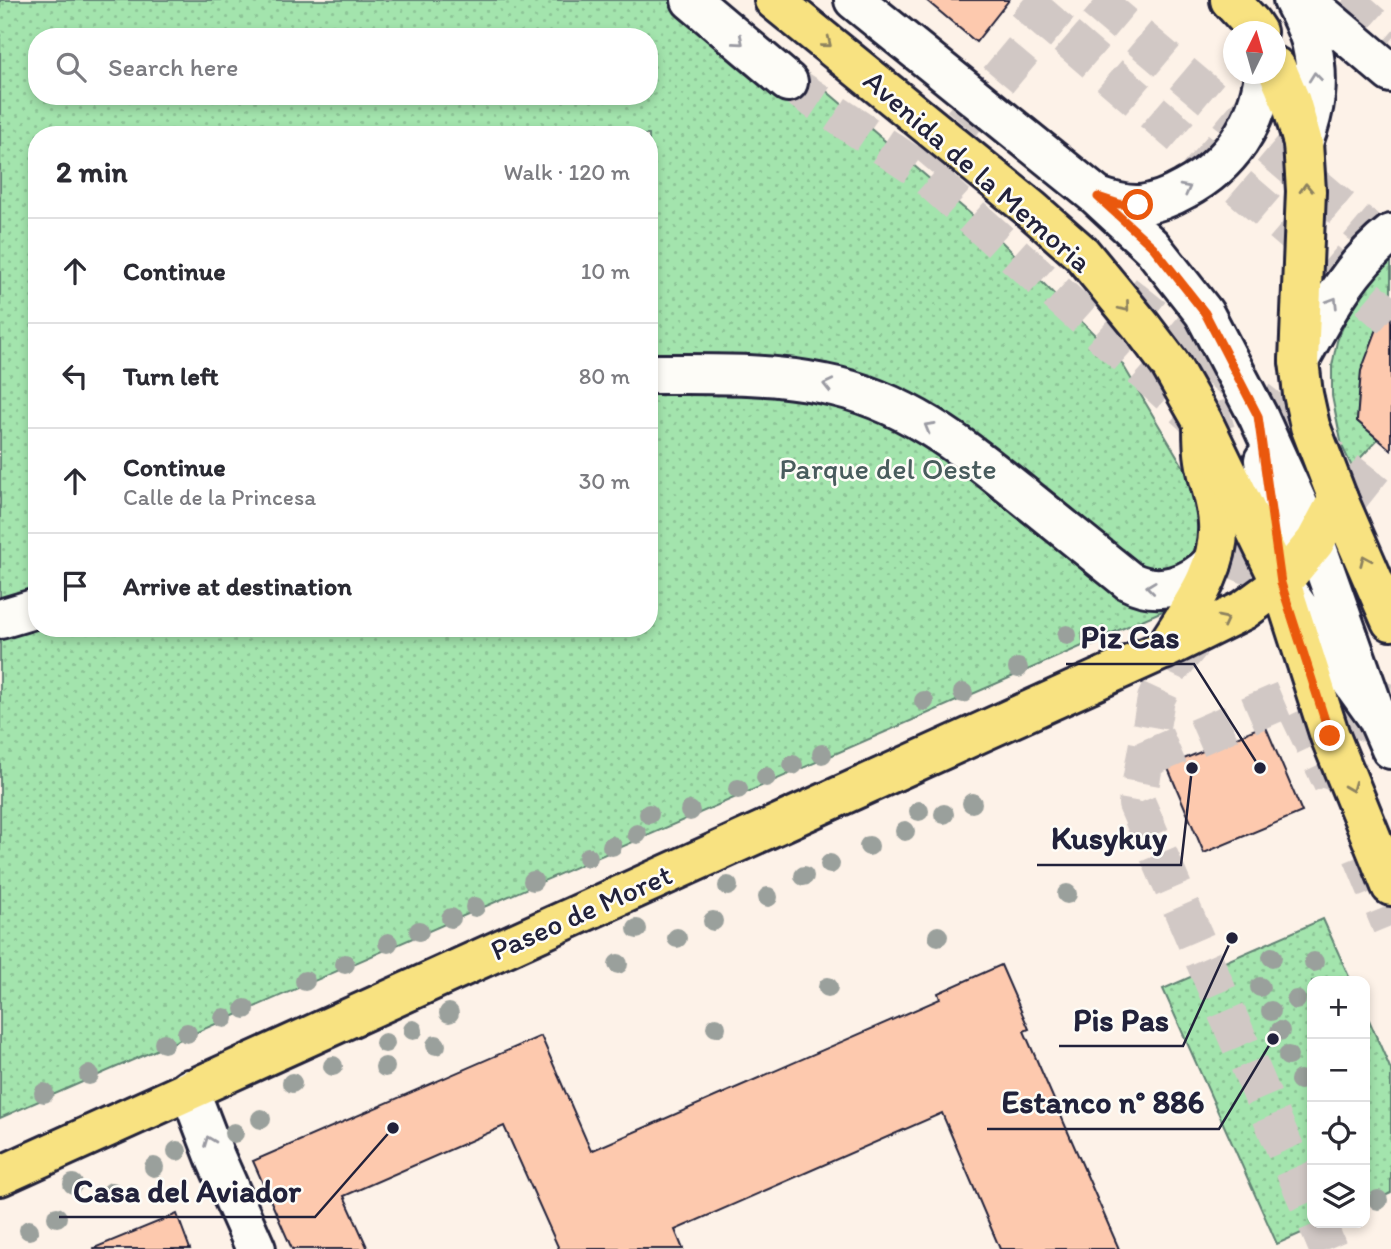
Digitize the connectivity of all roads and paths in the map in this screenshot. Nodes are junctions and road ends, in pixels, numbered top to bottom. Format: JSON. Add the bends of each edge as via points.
{"nodes":[{"id":1,"x":691,"y":0,"type":"edge"},
{"id":2,"x":774,"y":0,"type":"edge"},
{"id":3,"x":854,"y":0,"type":"edge"},
{"id":4,"x":1230,"y":0,"type":"edge"},
{"id":5,"x":1293,"y":0,"type":"edge"},
{"id":6,"x":1305,"y":0,"type":"edge"},
{"id":7,"x":1248,"y":21,"type":"edge"},
{"id":8,"x":1391,"y":74,"type":"edge"},
{"id":9,"x":788,"y":82,"type":"tunnel mouth"},
{"id":10,"x":1262,"y":84,"type":"edge"},
{"id":11,"x":1283,"y":84,"type":"edge"},
{"id":12,"x":1303,"y":143,"type":"junction"},
{"id":13,"x":1098,"y":197,"type":"junction"},
{"id":14,"x":1391,"y":234,"type":"edge"},
{"id":15,"x":1299,"y":361,"type":"junction"},
{"id":16,"x":658,"y":374,"type":"edge"},
{"id":17,"x":1258,"y":416,"type":"junction"},
{"id":18,"x":1203,"y":422,"type":"junction"},
{"id":19,"x":1310,"y":426,"type":"junction"},
{"id":20,"x":1338,"y":499,"type":"junction"},
{"id":21,"x":1315,"y":542,"type":"junction"},
{"id":22,"x":1212,"y":563,"type":"junction"},
{"id":23,"x":1281,"y":583,"type":"junction"},
{"id":24,"x":28,"y":611,"type":"edge"},
{"id":25,"x":0,"y":619,"type":"edge"},
{"id":26,"x":1391,"y":621,"type":"edge"},
{"id":27,"x":1163,"y":650,"type":"junction"},
{"id":28,"x":1384,"y":733,"type":"edge"},
{"id":29,"x":1391,"y":886,"type":"tunnel mouth"},
{"id":30,"x":189,"y":1090,"type":"junction"},
{"id":31,"x":0,"y":1175,"type":"edge"},
{"id":32,"x":256,"y":1249,"type":"edge"}],
"edges":[{"from":1,"to":9,"type":"street","one_way":true},
{"from":2,"to":18,"type":"main road","name":"Avenida de la Memoria","one_way":true,"via":[[1082,254],[1170,364]]},
{"from":3,"to":13,"type":"street"},
{"from":4,"to":7,"type":"main road"},
{"from":12,"to":5,"type":"street","one_way":true,"via":[[1316,90],[1312,45]]},
{"from":6,"to":8,"type":"street"},
{"from":13,"to":10,"type":"street","one_way":true,"via":[[1138,205],[1168,198],[1198,182],[1227,158],[1246,132]]},
{"from":11,"to":12,"type":"main road"},
{"from":15,"to":12,"type":"main road","one_way":true,"via":[[1307,191]]},
{"from":13,"to":17,"type":"street","via":[[1153,247],[1205,313]]},
{"from":15,"to":14,"type":"street","one_way":true,"via":[[1354,272]]},
{"from":15,"to":19,"type":"main road"},
{"from":22,"to":16,"type":"street","one_way":true,"via":[[1170,587],[1155,589],[1129,581],[964,449],[893,406],[864,395],[765,376]]},
{"from":17,"to":21,"type":"street"},
{"from":17,"to":23,"type":"street"},
{"from":18,"to":22,"type":"main road","via":[[1205,461],[1218,524]]},
{"from":18,"to":23,"type":"main road","name":"Avenida de la Memoria"},
{"from":19,"to":20,"type":"main road"},
{"from":19,"to":21,"type":"street"},
{"from":20,"to":21,"type":"main road","name":"Paseo de Moret"},
{"from":26,"to":20,"type":"main road","one_way":true},
{"from":21,"to":23,"type":"main road","name":"Paseo de Moret"},
{"from":21,"to":28,"type":"street"},
{"from":22,"to":27,"type":"main road","via":[[1202,589]]},
{"from":27,"to":23,"type":"main road","name":"Paseo de Moret","one_way":true,"via":[[1244,610]]},
{"from":23,"to":28,"type":"street"},
{"from":23,"to":29,"type":"main road","name":"Avenida de la Memoria","one_way":true,"via":[[1330,736]]},
{"from":24,"to":25,"type":"street"},
{"from":27,"to":30,"type":"main road","name":"Paseo de Moret"},
{"from":30,"to":31,"type":"main road","name":"Paseo de Moret"},
{"from":32,"to":30,"type":"street","one_way":true}]}
